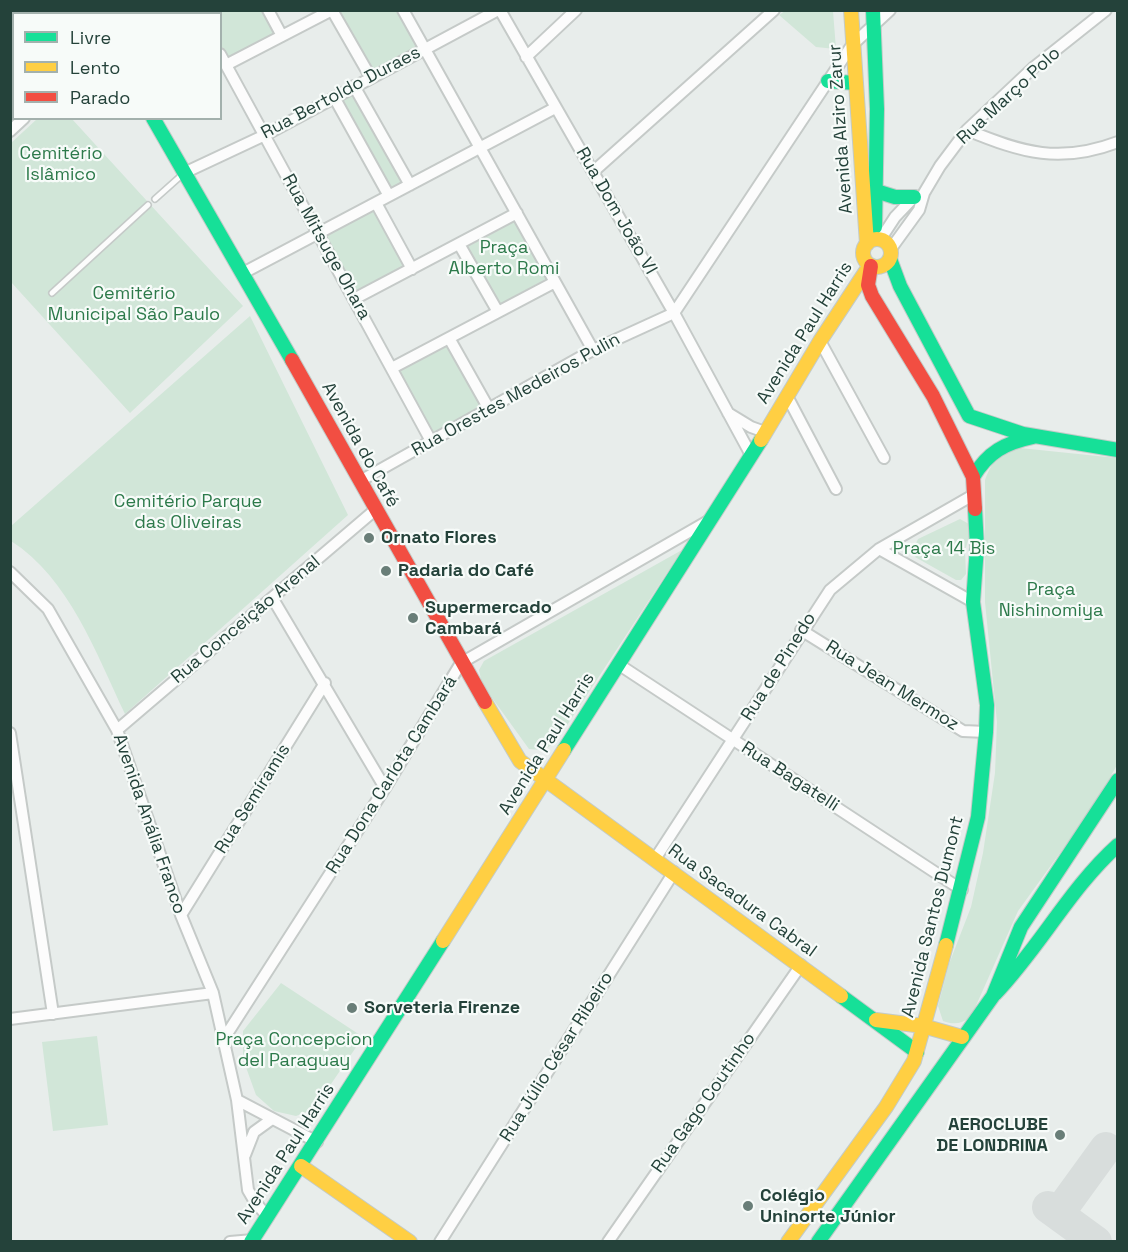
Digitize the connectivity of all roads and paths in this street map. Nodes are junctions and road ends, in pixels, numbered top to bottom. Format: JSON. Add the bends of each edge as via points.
{"nodes":[{"id":1,"x":268,"y":10,"type":"edge"},
{"id":2,"x":332,"y":10,"type":"edge"},
{"id":3,"x":403,"y":10,"type":"edge"},
{"id":4,"x":499,"y":10,"type":"edge"},
{"id":5,"x":576,"y":10,"type":"edge"},
{"id":6,"x":774,"y":10,"type":"edge"},
{"id":7,"x":851,"y":10,"type":"edge"},
{"id":8,"x":873,"y":10,"type":"edge"},
{"id":9,"x":890,"y":10,"type":"edge"},
{"id":10,"x":1106,"y":10,"type":"edge"},
{"id":11,"x":873,"y":27,"type":"junction"},
{"id":12,"x":282,"y":36,"type":"junction"},
{"id":13,"x":852,"y":45,"type":"junction"},
{"id":14,"x":424,"y":49,"type":"junction"},
{"id":15,"x":526,"y":57,"type":"junction"},
{"id":16,"x":222,"y":58,"type":"edge"},
{"id":17,"x":226,"y":65,"type":"junction"},
{"id":18,"x":371,"y":78,"type":"junction"},
{"id":19,"x":828,"y":81,"type":"junction"},
{"id":20,"x":855,"y":83,"type":"junction"},
{"id":21,"x":354,"y":86,"type":"junction"},
{"id":22,"x":334,"y":97,"type":"junction"},
{"id":23,"x":555,"y":108,"type":"junction"},
{"id":24,"x":22,"y":120,"type":"edge"},
{"id":25,"x":154,"y":120,"type":"edge"},
{"id":26,"x":968,"y":130,"type":"junction"},
{"id":27,"x":10,"y":131,"type":"edge"},
{"id":28,"x":265,"y":135,"type":"junction"},
{"id":29,"x":1118,"y":142,"type":"edge"},
{"id":30,"x":480,"y":149,"type":"junction"},
{"id":31,"x":594,"y":171,"type":"junction"},
{"id":32,"x":184,"y":173,"type":"junction"},
{"id":33,"x":410,"y":185,"type":"junction"},
{"id":34,"x":876,"y":191,"type":"junction"},
{"id":35,"x":919,"y":195,"type":"junction"},
{"id":36,"x":389,"y":196,"type":"junction"},
{"id":37,"x":155,"y":199,"type":"dead end"},
{"id":38,"x":376,"y":203,"type":"junction"},
{"id":39,"x":148,"y":205,"type":"dead end"},
{"id":40,"x":517,"y":213,"type":"junction"},
{"id":41,"x":319,"y":233,"type":"junction"},
{"id":42,"x":874,"y":241,"type":"junction"},
{"id":43,"x":459,"y":244,"type":"junction"},
{"id":44,"x":890,"y":254,"type":"junction"},
{"id":45,"x":870,"y":265,"type":"junction"},
{"id":46,"x":412,"y":269,"type":"junction"},
{"id":47,"x":243,"y":273,"type":"junction"},
{"id":48,"x":555,"y":282,"type":"junction"},
{"id":49,"x":52,"y":293,"type":"dead end"},
{"id":50,"x":354,"y":299,"type":"junction"},
{"id":51,"x":498,"y":312,"type":"junction"},
{"id":52,"x":674,"y":313,"type":"junction"},
{"id":53,"x":449,"y":338,"type":"junction"},
{"id":54,"x":820,"y":341,"type":"junction"},
{"id":55,"x":593,"y":350,"type":"junction"},
{"id":56,"x":392,"y":368,"type":"junction"},
{"id":57,"x":952,"y":385,"type":"junction"},
{"id":58,"x":787,"y":396,"type":"junction"},
{"id":59,"x":933,"y":396,"type":"junction"},
{"id":60,"x":489,"y":409,"type":"junction"},
{"id":61,"x":728,"y":413,"type":"junction"},
{"id":62,"x":765,"y":432,"type":"junction"},
{"id":63,"x":1037,"y":436,"type":"junction"},
{"id":64,"x":431,"y":441,"type":"junction"},
{"id":65,"x":1118,"y":450,"type":"edge"},
{"id":66,"x":751,"y":456,"type":"junction"},
{"id":67,"x":884,"y":458,"type":"dead end"},
{"id":68,"x":972,"y":477,"type":"junction"},
{"id":69,"x":360,"y":481,"type":"junction"},
{"id":70,"x":836,"y":489,"type":"dead end"},
{"id":71,"x":975,"y":494,"type":"junction"},
{"id":72,"x":375,"y":510,"type":"junction"},
{"id":73,"x":711,"y":519,"type":"junction"},
{"id":74,"x":879,"y":549,"type":"junction"},
{"id":75,"x":10,"y":572,"type":"edge"},
{"id":76,"x":273,"y":599,"type":"junction"},
{"id":77,"x":973,"y":602,"type":"junction"},
{"id":78,"x":801,"y":630,"type":"junction"},
{"id":79,"x":461,"y":663,"type":"junction"},
{"id":80,"x":618,"y":664,"type":"junction"},
{"id":81,"x":325,"y":684,"type":"junction"},
{"id":82,"x":117,"y":730,"type":"junction"},
{"id":83,"x":986,"y":732,"type":"junction"},
{"id":84,"x":10,"y":733,"type":"edge"},
{"id":85,"x":733,"y":741,"type":"junction"},
{"id":86,"x":1118,"y":780,"type":"edge"},
{"id":87,"x":545,"y":781,"type":"junction"},
{"id":88,"x":385,"y":788,"type":"junction"},
{"id":89,"x":1118,"y":845,"type":"edge"},
{"id":90,"x":655,"y":859,"type":"junction"},
{"id":91,"x":674,"y":872,"type":"junction"},
{"id":92,"x":962,"y":890,"type":"junction"},
{"id":93,"x":181,"y":915,"type":"junction"},
{"id":94,"x":801,"y":965,"type":"junction"},
{"id":95,"x":213,"y":993,"type":"junction"},
{"id":96,"x":993,"y":996,"type":"junction"},
{"id":97,"x":52,"y":1014,"type":"junction"},
{"id":98,"x":10,"y":1019,"type":"edge"},
{"id":99,"x":873,"y":1020,"type":"junction"},
{"id":100,"x":923,"y":1026,"type":"junction"},
{"id":101,"x":225,"y":1037,"type":"junction"},
{"id":102,"x":962,"y":1037,"type":"junction"},
{"id":103,"x":915,"y":1056,"type":"junction"},
{"id":104,"x":237,"y":1100,"type":"junction"},
{"id":105,"x":916,"y":1106,"type":"junction"},
{"id":106,"x":272,"y":1119,"type":"junction"},
{"id":107,"x":317,"y":1142,"type":"junction"},
{"id":108,"x":243,"y":1162,"type":"junction"},
{"id":109,"x":301,"y":1166,"type":"junction"},
{"id":110,"x":268,"y":1217,"type":"junction"},
{"id":111,"x":823,"y":1240,"type":"edge"},
{"id":112,"x":252,"y":1241,"type":"edge"},
{"id":113,"x":230,"y":1242,"type":"edge"},
{"id":114,"x":410,"y":1242,"type":"edge"},
{"id":115,"x":440,"y":1242,"type":"edge"},
{"id":116,"x":608,"y":1242,"type":"edge"},
{"id":117,"x":788,"y":1242,"type":"edge"}],
"edges":[{"from":1,"to":12,"type":"street"},
{"from":2,"to":12,"type":"street"},
{"from":2,"to":18,"type":"street"},
{"from":3,"to":14,"type":"street"},
{"from":4,"to":14,"type":"street","name":"Rua Bertoldo Duraes"},
{"from":4,"to":15,"type":"street","name":"Rua Dom João VI"},
{"from":5,"to":15,"type":"street"},
{"from":6,"to":31,"type":"street"},
{"from":7,"to":13,"type":"street","name":"Avenida Alziro Zarur"},
{"from":8,"to":11,"type":"street","name":"Avenida Alziro Zarur"},
{"from":9,"to":11,"type":"street"},
{"from":10,"to":26,"type":"street","name":"Rua Março Polo","via":[[1034,68]]},
{"from":11,"to":13,"type":"street"},
{"from":11,"to":34,"type":"street","name":"Avenida Alziro Zarur"},
{"from":12,"to":17,"type":"street"},
{"from":13,"to":19,"type":"street"},
{"from":13,"to":20,"type":"street","name":"Avenida Alziro Zarur"},
{"from":14,"to":18,"type":"street","name":"Rua Bertoldo Duraes"},
{"from":14,"to":30,"type":"street"},
{"from":15,"to":23,"type":"street","name":"Rua Dom João VI"},
{"from":16,"to":17,"type":"street","name":"Rua Mitsuge Ohara"},
{"from":17,"to":28,"type":"street","name":"Rua Mitsuge Ohara"},
{"from":18,"to":21,"type":"street","name":"Rua Bertoldo Duraes"},
{"from":19,"to":20,"type":"street"},
{"from":19,"to":52,"type":"street"},
{"from":20,"to":42,"type":"street","name":"Avenida Alziro Zarur"},
{"from":21,"to":22,"type":"street","name":"Rua Bertoldo Duraes"},
{"from":21,"to":33,"type":"street"},
{"from":22,"to":28,"type":"street","name":"Rua Bertoldo Duraes"},
{"from":22,"to":36,"type":"street"},
{"from":23,"to":30,"type":"street"},
{"from":23,"to":31,"type":"street","name":"Rua Dom João VI"},
{"from":24,"to":27,"type":"street"},
{"from":25,"to":32,"type":"street","name":"Avenida do Café"},
{"from":26,"to":29,"type":"street","via":[[1010,148],[1051,155],[1090,153]]},
{"from":26,"to":35,"type":"street","name":"Rua Março Polo"},
{"from":28,"to":32,"type":"street","name":"Rua Bertoldo Duraes"},
{"from":28,"to":41,"type":"street","name":"Rua Mitsuge Ohara"},
{"from":30,"to":33,"type":"street"},
{"from":30,"to":40,"type":"street"},
{"from":31,"to":52,"type":"street","name":"Rua Dom João VI"},
{"from":32,"to":37,"type":"lane"},
{"from":32,"to":47,"type":"street","name":"Avenida do Café"},
{"from":33,"to":36,"type":"street"},
{"from":34,"to":35,"type":"street","via":[[895,197]]},
{"from":34,"to":42,"type":"street","name":"Avenida Alziro Zarur"},
{"from":35,"to":42,"type":"street","name":"Rua Março Polo"},
{"from":35,"to":44,"type":"street","name":"Rua Março Polo","via":[[919,210]]},
{"from":36,"to":38,"type":"street"},
{"from":38,"to":41,"type":"street"},
{"from":38,"to":46,"type":"street"},
{"from":39,"to":49,"type":"lane"},
{"from":40,"to":43,"type":"street"},
{"from":40,"to":48,"type":"street"},
{"from":41,"to":47,"type":"street"},
{"from":41,"to":50,"type":"street","name":"Rua Mitsuge Ohara"},
{"from":42,"to":44,"type":"street"},
{"from":42,"to":45,"type":"street","name":"Avenida Santos Dumont","via":[[863,253]]},
{"from":43,"to":46,"type":"street"},
{"from":43,"to":51,"type":"street"},
{"from":44,"to":45,"type":"street","via":[[880,267]]},
{"from":44,"to":57,"type":"street","via":[[900,286]]},
{"from":45,"to":54,"type":"street","name":"Avenida Paul Harris"},
{"from":45,"to":59,"type":"street","name":"Avenida Santos Dumont","via":[[868,285],[872,296]]},
{"from":46,"to":50,"type":"street"},
{"from":47,"to":69,"type":"street","name":"Avenida do Café"},
{"from":48,"to":51,"type":"street"},
{"from":48,"to":55,"type":"street"},
{"from":50,"to":56,"type":"street","name":"Rua Mitsuge Ohara"},
{"from":51,"to":53,"type":"street"},
{"from":52,"to":55,"type":"street","name":"Rua Orestes Medeiros Pulin"},
{"from":52,"to":61,"type":"street","name":"Rua Dom João VI"},
{"from":53,"to":56,"type":"street"},
{"from":53,"to":60,"type":"street"},
{"from":54,"to":58,"type":"street","name":"Avenida Paul Harris"},
{"from":54,"to":67,"type":"street"},
{"from":55,"to":60,"type":"street","name":"Rua Orestes Medeiros Pulin"},
{"from":56,"to":64,"type":"street","name":"Rua Mitsuge Ohara"},
{"from":57,"to":59,"type":"street"},
{"from":57,"to":63,"type":"street","via":[[969,416]]},
{"from":58,"to":62,"type":"street","name":"Avenida Paul Harris"},
{"from":58,"to":70,"type":"street"},
{"from":59,"to":68,"type":"street","name":"Avenida Santos Dumont"},
{"from":60,"to":64,"type":"street","name":"Rua Orestes Medeiros Pulin"},
{"from":61,"to":62,"type":"street"},
{"from":61,"to":66,"type":"street","name":"Rua Dom João VI"},
{"from":62,"to":66,"type":"street","name":"Avenida Paul Harris"},
{"from":63,"to":65,"type":"street"},
{"from":63,"to":68,"type":"street","via":[[998,446]]},
{"from":64,"to":69,"type":"street","name":"Rua Orestes Medeiros Pulin"},
{"from":66,"to":73,"type":"street","name":"Avenida Paul Harris"},
{"from":68,"to":71,"type":"street","name":"Avenida Santos Dumont"},
{"from":69,"to":72,"type":"street","name":"Avenida do Café"},
{"from":71,"to":74,"type":"street","name":"Rua de Pinedo"},
{"from":71,"to":77,"type":"street","name":"Avenida Santos Dumont"},
{"from":72,"to":76,"type":"street","name":"Rua Conceição Arenal"},
{"from":72,"to":79,"type":"street","name":"Avenida do Café"},
{"from":73,"to":79,"type":"street","name":"Rua Dona Carlota Cambará"},
{"from":73,"to":80,"type":"street","name":"Avenida Paul Harris"},
{"from":74,"to":77,"type":"street"},
{"from":74,"to":78,"type":"street","name":"Rua de Pinedo","via":[[830,590]]},
{"from":75,"to":82,"type":"street","name":"Avenida Anália Franco","via":[[48,609]]},
{"from":76,"to":81,"type":"street"},
{"from":76,"to":82,"type":"street","name":"Rua Conceição Arenal"},
{"from":77,"to":83,"type":"street","name":"Avenida Santos Dumont","via":[[987,705]]},
{"from":78,"to":83,"type":"street","name":"Rua Jean Mermoz","via":[[963,731]]},
{"from":78,"to":85,"type":"street","name":"Rua de Pinedo"},
{"from":79,"to":87,"type":"street","name":"Avenida do Café","via":[[520,760]]},
{"from":79,"to":88,"type":"street","name":"Rua Dona Carlota Cambará"},
{"from":80,"to":85,"type":"street","name":"Rua Bagatelli"},
{"from":80,"to":87,"type":"street","name":"Avenida Paul Harris"},
{"from":81,"to":88,"type":"street"},
{"from":81,"to":93,"type":"street","name":"Rua Semíramis"},
{"from":82,"to":93,"type":"street","name":"Avenida Anália Franco"},
{"from":83,"to":92,"type":"street","name":"Avenida Santos Dumont","via":[[978,817]]},
{"from":84,"to":97,"type":"street"},
{"from":85,"to":90,"type":"street","name":"Rua de Pinedo"},
{"from":85,"to":92,"type":"street","name":"Rua Bagatelli"},
{"from":86,"to":96,"type":"street","via":[[1021,927]]},
{"from":87,"to":90,"type":"street","name":"Rua Sacadura Cabral"},
{"from":87,"to":107,"type":"street","name":"Avenida Paul Harris"},
{"from":88,"to":101,"type":"street","name":"Rua Dona Carlota Cambará"},
{"from":89,"to":96,"type":"street","via":[[1096,865],[1022,964]]},
{"from":90,"to":91,"type":"street","name":"Rua Sacadura Cabral"},
{"from":91,"to":94,"type":"street","name":"Rua Sacadura Cabral"},
{"from":91,"to":115,"type":"street","name":"Rua Júlio César Ribeiro"},
{"from":92,"to":100,"type":"street","name":"Avenida Santos Dumont"},
{"from":93,"to":95,"type":"street","name":"Avenida Anália Franco"},
{"from":94,"to":99,"type":"street","name":"Rua Sacadura Cabral"},
{"from":94,"to":116,"type":"street","name":"Rua Gago Coutinho"},
{"from":95,"to":97,"type":"street"},
{"from":95,"to":101,"type":"street","name":"Avenida Anália Franco"},
{"from":96,"to":102,"type":"street"},
{"from":97,"to":98,"type":"street"},
{"from":99,"to":100,"type":"street"},
{"from":99,"to":103,"type":"street","name":"Rua Sacadura Cabral"},
{"from":100,"to":102,"type":"street"},
{"from":100,"to":103,"type":"street","name":"Avenida Santos Dumont"},
{"from":101,"to":104,"type":"street","name":"Avenida Anália Franco"},
{"from":102,"to":105,"type":"street"},
{"from":103,"to":105,"type":"street","via":[[927,1070],[918,1089]]},
{"from":103,"to":117,"type":"street","name":"Avenida Santos Dumont","via":[[886,1107]]},
{"from":104,"to":106,"type":"street"},
{"from":104,"to":108,"type":"street","name":"Avenida Anália Franco"},
{"from":105,"to":111,"type":"street"},
{"from":106,"to":107,"type":"street"},
{"from":106,"to":108,"type":"street","via":[[254,1132]]},
{"from":107,"to":109,"type":"street","name":"Avenida Paul Harris"},
{"from":108,"to":110,"type":"street","name":"Avenida Anália Franco","via":[[249,1190]]},
{"from":109,"to":110,"type":"street","name":"Avenida Paul Harris"},
{"from":109,"to":114,"type":"street"},
{"from":110,"to":112,"type":"street","name":"Avenida Paul Harris"},
{"from":112,"to":113,"type":"street"}]}
